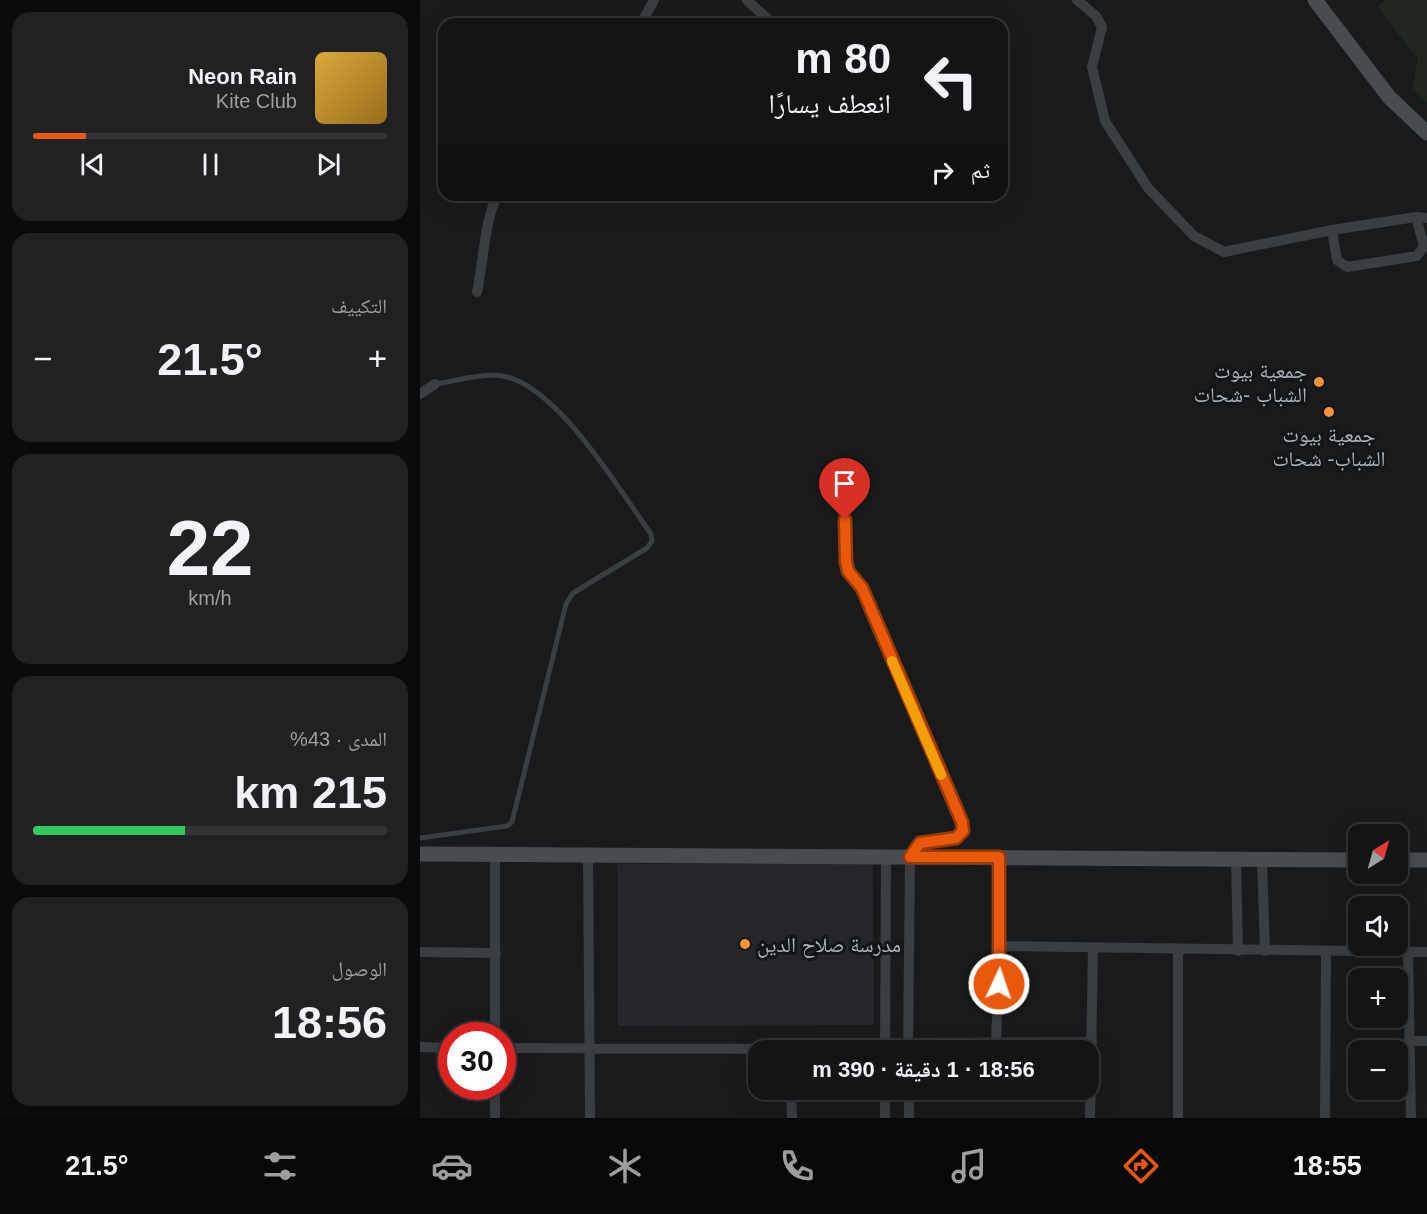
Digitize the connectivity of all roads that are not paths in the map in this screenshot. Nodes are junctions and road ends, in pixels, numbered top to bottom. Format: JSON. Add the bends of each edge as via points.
{"nodes":[{"id":1,"x":654,"y":0,"type":"edge"},
{"id":2,"x":747,"y":0,"type":"edge"},
{"id":3,"x":1077,"y":0,"type":"edge"},
{"id":4,"x":1315,"y":0,"type":"edge"},
{"id":5,"x":644,"y":18,"type":"edge"},
{"id":6,"x":766,"y":18,"type":"edge"},
{"id":7,"x":1427,"y":133,"type":"edge"},
{"id":8,"x":496,"y":201,"type":"edge"},
{"id":9,"x":1422,"y":217,"type":"edge"},
{"id":10,"x":1332,"y":230,"type":"junction"},
{"id":11,"x":477,"y":292,"type":"dead end"},
{"id":12,"x":435,"y":384,"type":"joint"},
{"id":13,"x":420,"y":393,"type":"edge"},
{"id":14,"x":845,"y":520,"type":"dead end"},
{"id":15,"x":420,"y":838,"type":"edge"},
{"id":16,"x":420,"y":854,"type":"edge"},
{"id":17,"x":495,"y":854,"type":"junction"},
{"id":18,"x":588,"y":855,"type":"junction"},
{"id":19,"x":886,"y":857,"type":"junction"},
{"id":20,"x":910,"y":857,"type":"junction"},
{"id":21,"x":999,"y":857,"type":"junction"},
{"id":22,"x":1236,"y":859,"type":"junction"},
{"id":23,"x":1262,"y":859,"type":"junction"},
{"id":24,"x":1348,"y":860,"type":"edge"},
{"id":25,"x":1408,"y":860,"type":"edge"},
{"id":26,"x":1427,"y":860,"type":"edge"},
{"id":27,"x":1000,"y":946,"type":"junction"},
{"id":28,"x":1093,"y":948,"type":"junction"},
{"id":29,"x":1178,"y":949,"type":"junction"},
{"id":30,"x":1238,"y":951,"type":"junction"},
{"id":31,"x":1265,"y":951,"type":"junction"},
{"id":32,"x":1326,"y":951,"type":"junction"},
{"id":33,"x":1348,"y":951,"type":"edge"},
{"id":34,"x":420,"y":952,"type":"edge"},
{"id":35,"x":1408,"y":952,"type":"edge"},
{"id":36,"x":1427,"y":952,"type":"edge"},
{"id":37,"x":496,"y":953,"type":"junction"},
{"id":38,"x":1408,"y":956,"type":"edge"},
{"id":39,"x":495,"y":1022,"type":"edge"},
{"id":40,"x":885,"y":1040,"type":"edge"},
{"id":41,"x":908,"y":1040,"type":"edge"},
{"id":42,"x":996,"y":1040,"type":"edge"},
{"id":43,"x":1092,"y":1040,"type":"edge"},
{"id":44,"x":1408,"y":1040,"type":"edge"},
{"id":45,"x":1408,"y":1041,"type":"joint"},
{"id":46,"x":1427,"y":1041,"type":"edge"},
{"id":47,"x":420,"y":1047,"type":"edge"},
{"id":48,"x":438,"y":1048,"type":"edge"},
{"id":49,"x":516,"y":1048,"type":"edge"},
{"id":50,"x":589,"y":1050,"type":"junction"},
{"id":51,"x":748,"y":1050,"type":"edge"},
{"id":52,"x":495,"y":1100,"type":"edge"},
{"id":53,"x":791,"y":1100,"type":"edge"},
{"id":54,"x":885,"y":1100,"type":"edge"},
{"id":55,"x":909,"y":1100,"type":"edge"},
{"id":56,"x":1090,"y":1100,"type":"edge"},
{"id":57,"x":495,"y":1118,"type":"edge"},
{"id":58,"x":590,"y":1118,"type":"edge"},
{"id":59,"x":792,"y":1118,"type":"edge"},
{"id":60,"x":885,"y":1118,"type":"edge"},
{"id":61,"x":909,"y":1118,"type":"edge"},
{"id":62,"x":1090,"y":1118,"type":"edge"},
{"id":63,"x":1178,"y":1118,"type":"edge"},
{"id":64,"x":1325,"y":1118,"type":"edge"},
{"id":65,"x":1411,"y":1118,"type":"edge"}],
"edges":[{"from":1,"to":5,"type":"street"},
{"from":2,"to":6,"type":"street"},
{"from":3,"to":10,"type":"street","via":[[1096,16],[1102,27],[1092,68],[1105,121],[1148,188],[1194,236],[1224,252]]},
{"from":4,"to":7,"type":"street","via":[[1389,97]]},
{"from":8,"to":11,"type":"street","via":[[488,216]]},
{"from":9,"to":10,"type":"street"},
{"from":9,"to":10,"type":"street","via":[[1424,246],[1417,256],[1347,267],[1337,260]]},
{"from":12,"to":13,"type":"street"},
{"from":12,"to":15,"type":"lane","via":[[502,376],[539,394],[581,436],[652,540],[647,548],[573,593],[566,604],[512,822],[507,826]]},
{"from":14,"to":20,"type":"lane","via":[[848,571],[862,588],[962,822],[963,831],[956,838],[920,843]]},
{"from":16,"to":17,"type":"street"},
{"from":17,"to":18,"type":"street"},
{"from":17,"to":37,"type":"street"},
{"from":18,"to":19,"type":"street"},
{"from":18,"to":50,"type":"street"},
{"from":19,"to":20,"type":"street"},
{"from":19,"to":40,"type":"street"},
{"from":20,"to":21,"type":"street"},
{"from":20,"to":41,"type":"street"},
{"from":21,"to":22,"type":"street"},
{"from":21,"to":27,"type":"street"},
{"from":22,"to":23,"type":"street"},
{"from":22,"to":30,"type":"street"},
{"from":23,"to":24,"type":"street"},
{"from":23,"to":31,"type":"street"},
{"from":25,"to":26,"type":"street"},
{"from":27,"to":28,"type":"street"},
{"from":27,"to":42,"type":"street"},
{"from":28,"to":29,"type":"street"},
{"from":28,"to":43,"type":"street"},
{"from":29,"to":30,"type":"street"},
{"from":29,"to":63,"type":"street"},
{"from":30,"to":31,"type":"street"},
{"from":31,"to":32,"type":"street"},
{"from":32,"to":33,"type":"street"},
{"from":32,"to":64,"type":"street"},
{"from":34,"to":37,"type":"street"},
{"from":35,"to":36,"type":"street"},
{"from":37,"to":39,"type":"street"},
{"from":38,"to":44,"type":"street"},
{"from":45,"to":46,"type":"street"},
{"from":45,"to":65,"type":"street"},
{"from":47,"to":48,"type":"street"},
{"from":49,"to":50,"type":"street"},
{"from":50,"to":51,"type":"street"},
{"from":50,"to":58,"type":"street"},
{"from":52,"to":57,"type":"street"},
{"from":53,"to":59,"type":"street"},
{"from":54,"to":60,"type":"street"},
{"from":55,"to":61,"type":"street"},
{"from":56,"to":62,"type":"street"}]}
